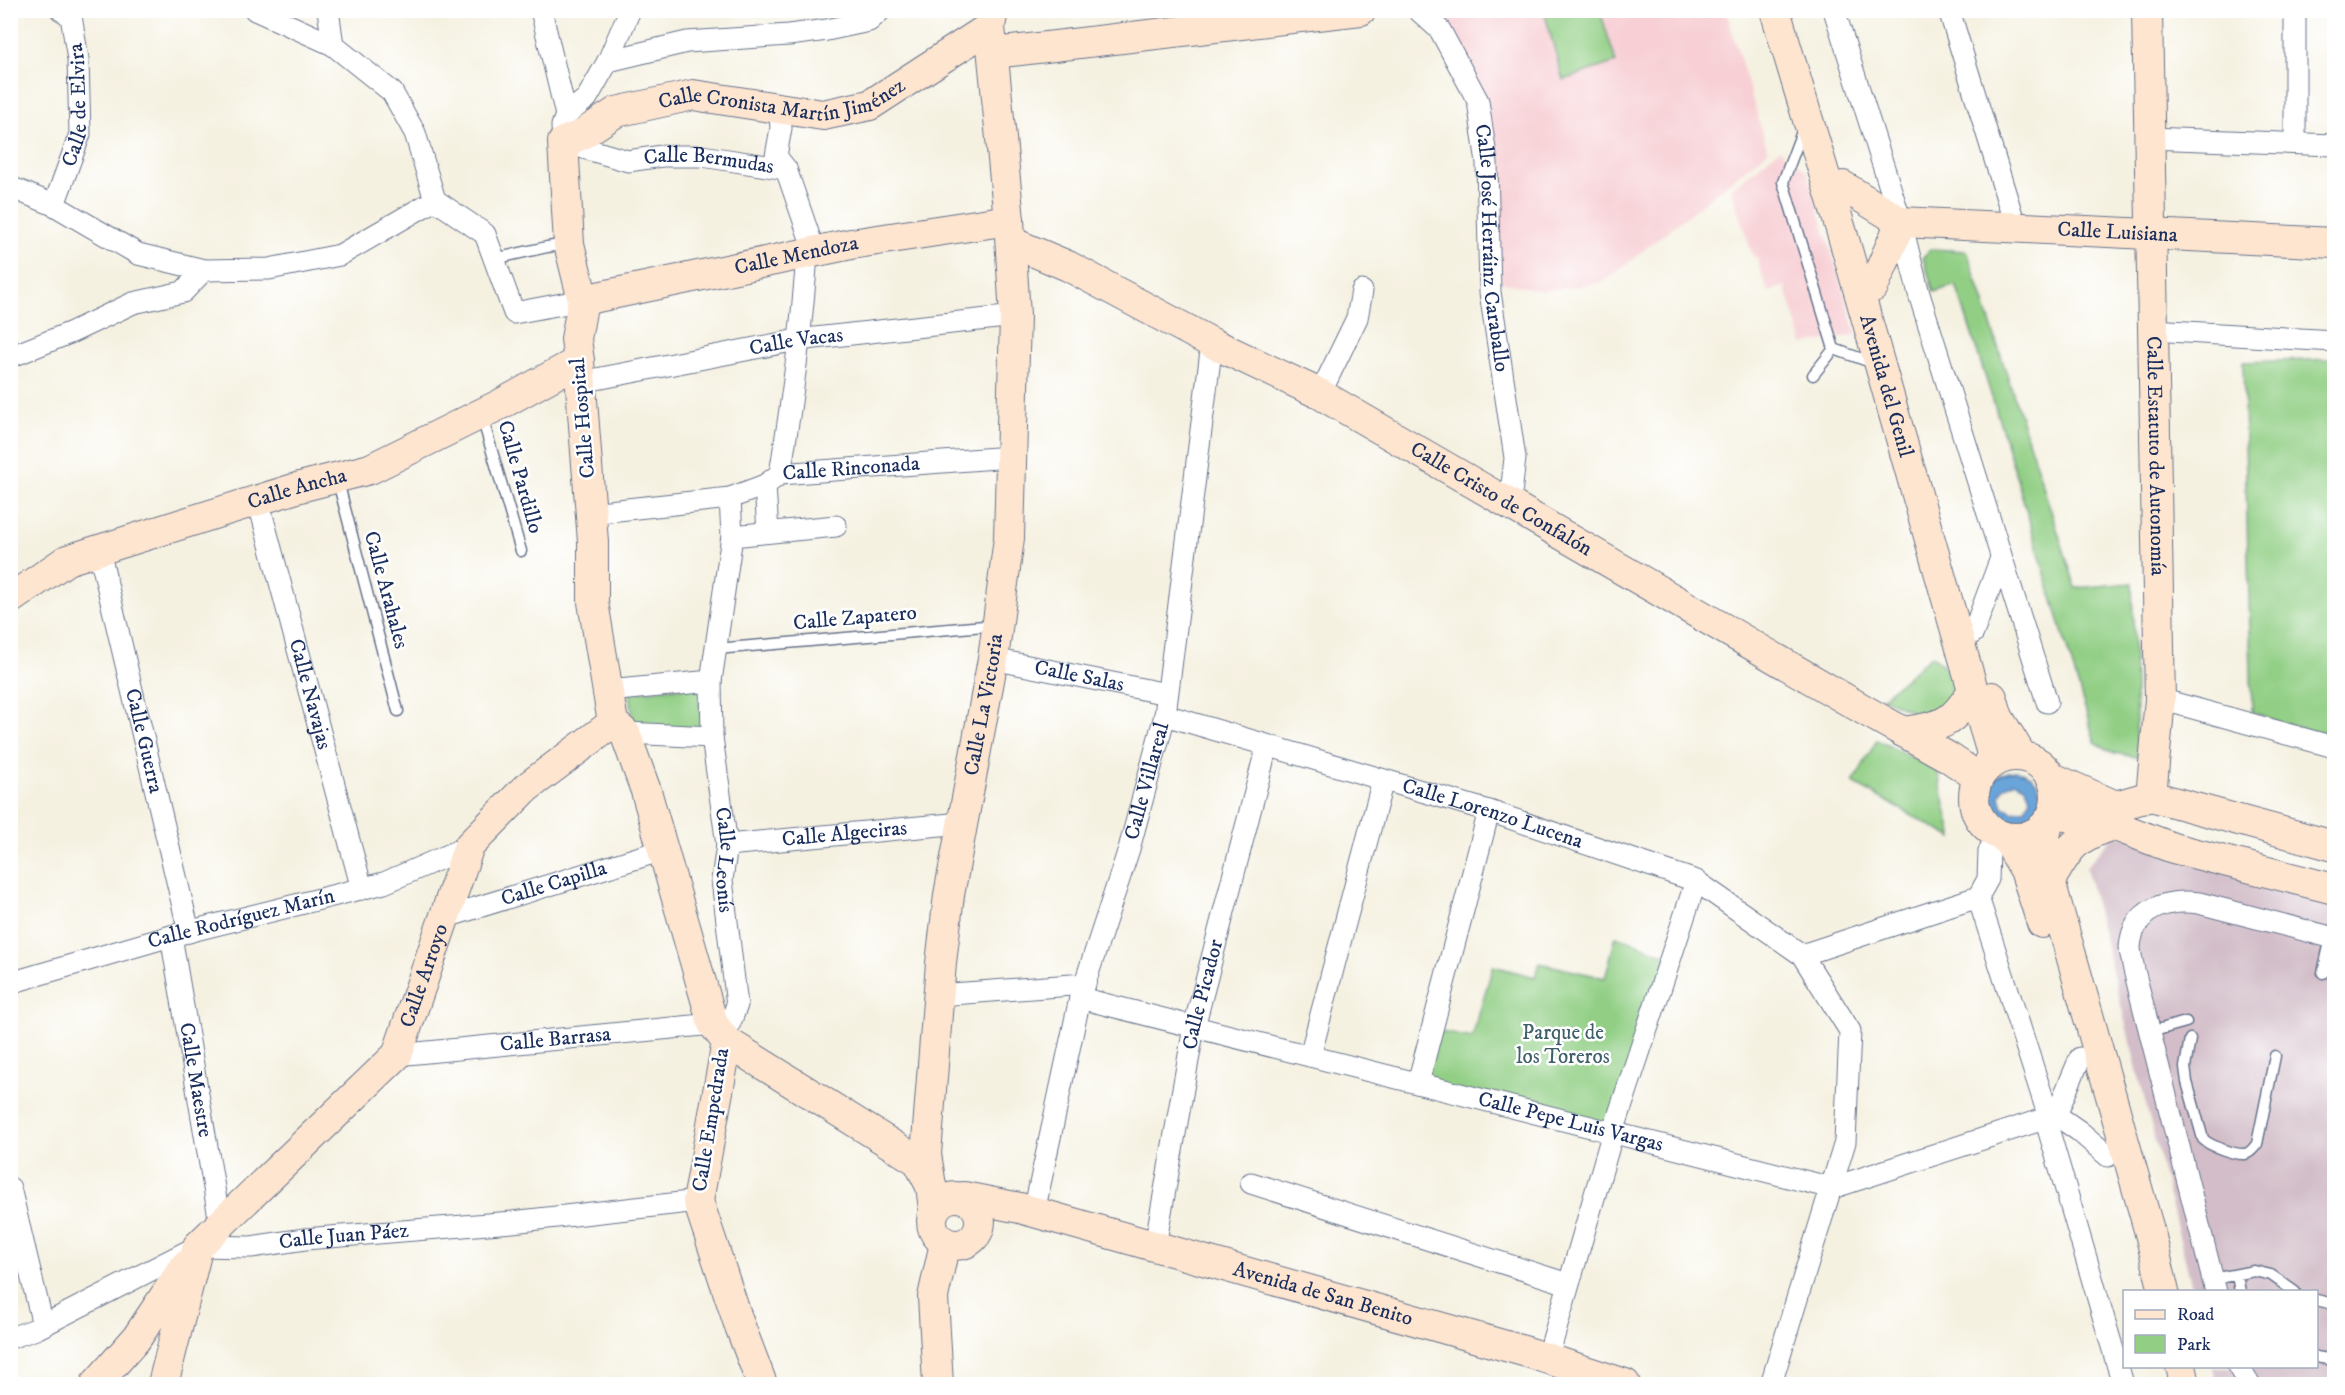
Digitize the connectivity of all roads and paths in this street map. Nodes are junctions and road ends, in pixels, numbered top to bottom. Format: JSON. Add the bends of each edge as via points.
{"nodes":[{"id":1,"x":61,"y":10,"type":"edge"},
{"id":2,"x":255,"y":10,"type":"edge"},
{"id":3,"x":328,"y":10,"type":"edge"},
{"id":4,"x":541,"y":10,"type":"edge"},
{"id":5,"x":630,"y":10,"type":"edge"},
{"id":6,"x":881,"y":10,"type":"edge"},
{"id":7,"x":1361,"y":10,"type":"edge"},
{"id":8,"x":1418,"y":10,"type":"edge"},
{"id":9,"x":1775,"y":10,"type":"edge"},
{"id":10,"x":1790,"y":10,"type":"edge"},
{"id":11,"x":1834,"y":10,"type":"edge"},
{"id":12,"x":1949,"y":10,"type":"edge"},
{"id":13,"x":2146,"y":10,"type":"edge"},
{"id":14,"x":2295,"y":10,"type":"edge"},
{"id":15,"x":993,"y":30,"type":"edge"},
{"id":16,"x":333,"y":45,"type":"junction"},
{"id":17,"x":608,"y":61,"type":"junction"},
{"id":18,"x":779,"y":107,"type":"junction"},
{"id":19,"x":1807,"y":117,"type":"junction"},
{"id":20,"x":565,"y":128,"type":"junction"},
{"id":21,"x":2149,"y":138,"type":"junction"},
{"id":22,"x":2295,"y":144,"type":"junction"},
{"id":23,"x":2334,"y":145,"type":"edge"},
{"id":24,"x":786,"y":170,"type":"junction"},
{"id":25,"x":1843,"y":186,"type":"junction"},
{"id":26,"x":10,"y":187,"type":"edge"},
{"id":27,"x":435,"y":200,"type":"junction"},
{"id":28,"x":54,"y":205,"type":"junction"},
{"id":29,"x":1901,"y":222,"type":"junction"},
{"id":30,"x":2016,"y":228,"type":"junction"},
{"id":31,"x":1010,"y":231,"type":"junction"},
{"id":32,"x":2152,"y":234,"type":"junction"},
{"id":33,"x":2334,"y":243,"type":"edge"},
{"id":34,"x":569,"y":244,"type":"junction"},
{"id":35,"x":811,"y":254,"type":"junction"},
{"id":36,"x":494,"y":259,"type":"junction"},
{"id":37,"x":204,"y":270,"type":"junction"},
{"id":38,"x":1872,"y":287,"type":"junction"},
{"id":39,"x":1362,"y":291,"type":"dead end"},
{"id":40,"x":583,"y":300,"type":"junction"},
{"id":41,"x":1015,"y":316,"type":"junction"},
{"id":42,"x":2153,"y":330,"type":"junction"},
{"id":43,"x":798,"y":340,"type":"junction"},
{"id":44,"x":2334,"y":341,"type":"edge"},
{"id":45,"x":1212,"y":343,"type":"junction"},
{"id":46,"x":1834,"y":348,"type":"junction"},
{"id":47,"x":10,"y":357,"type":"edge"},
{"id":48,"x":1880,"y":365,"type":"junction"},
{"id":49,"x":580,"y":372,"type":"junction"},
{"id":50,"x":1813,"y":375,"type":"dead end"},
{"id":51,"x":1320,"y":394,"type":"junction"},
{"id":52,"x":481,"y":414,"type":"junction"},
{"id":53,"x":1010,"y":457,"type":"junction"},
{"id":54,"x":337,"y":477,"type":"junction"},
{"id":55,"x":773,"y":479,"type":"junction"},
{"id":56,"x":730,"y":498,"type":"junction"},
{"id":57,"x":258,"y":500,"type":"junction"},
{"id":58,"x":1510,"y":503,"type":"junction"},
{"id":59,"x":590,"y":513,"type":"junction"},
{"id":60,"x":836,"y":526,"type":"dead end"},
{"id":61,"x":768,"y":532,"type":"junction"},
{"id":62,"x":732,"y":536,"type":"junction"},
{"id":63,"x":99,"y":550,"type":"junction"},
{"id":64,"x":521,"y":551,"type":"dead end"},
{"id":65,"x":2001,"y":558,"type":"junction"},
{"id":66,"x":10,"y":598,"type":"edge"},
{"id":67,"x":999,"y":625,"type":"junction"},
{"id":68,"x":1973,"y":633,"type":"junction"},
{"id":69,"x":716,"y":649,"type":"junction"},
{"id":70,"x":993,"y":659,"type":"junction"},
{"id":71,"x":711,"y":681,"type":"junction"},
{"id":72,"x":1973,"y":690,"type":"junction"},
{"id":73,"x":608,"y":691,"type":"junction"},
{"id":74,"x":2160,"y":699,"type":"junction"},
{"id":75,"x":2047,"y":702,"type":"dead end"},
{"id":76,"x":1166,"y":705,"type":"junction"},
{"id":77,"x":398,"y":711,"type":"dead end"},
{"id":78,"x":619,"y":728,"type":"junction"},
{"id":79,"x":1903,"y":732,"type":"junction"},
{"id":80,"x":712,"y":737,"type":"junction"},
{"id":81,"x":1267,"y":746,"type":"junction"},
{"id":82,"x":2334,"y":747,"type":"edge"},
{"id":83,"x":2021,"y":755,"type":"junction"},
{"id":84,"x":1985,"y":770,"type":"junction"},
{"id":85,"x":1383,"y":780,"type":"junction"},
{"id":86,"x":2054,"y":780,"type":"junction"},
{"id":87,"x":2151,"y":796,"type":"junction"},
{"id":88,"x":1489,"y":811,"type":"junction"},
{"id":89,"x":2051,"y":818,"type":"junction"},
{"id":90,"x":962,"y":823,"type":"junction"},
{"id":91,"x":2113,"y":825,"type":"junction"},
{"id":92,"x":2001,"y":836,"type":"junction"},
{"id":93,"x":727,"y":845,"type":"junction"},
{"id":94,"x":469,"y":846,"type":"junction"},
{"id":95,"x":2334,"y":846,"type":"edge"},
{"id":96,"x":663,"y":850,"type":"junction"},
{"id":97,"x":2050,"y":881,"type":"junction"},
{"id":98,"x":1696,"y":882,"type":"junction"},
{"id":99,"x":362,"y":889,"type":"junction"},
{"id":100,"x":2334,"y":889,"type":"edge"},
{"id":101,"x":1978,"y":897,"type":"junction"},
{"id":102,"x":443,"y":918,"type":"junction"},
{"id":103,"x":180,"y":934,"type":"junction"},
{"id":104,"x":2333,"y":938,"type":"edge"},
{"id":105,"x":1802,"y":955,"type":"junction"},
{"id":106,"x":2323,"y":973,"type":"dead end"},
{"id":107,"x":10,"y":983,"type":"edge"},
{"id":108,"x":1083,"y":991,"type":"junction"},
{"id":109,"x":939,"y":995,"type":"junction"},
{"id":110,"x":2186,"y":1022,"type":"dead end"},
{"id":111,"x":1194,"y":1027,"type":"junction"},
{"id":112,"x":2150,"y":1032,"type":"junction"},
{"id":113,"x":721,"y":1034,"type":"junction"},
{"id":114,"x":2190,"y":1039,"type":"dead end"},
{"id":115,"x":397,"y":1055,"type":"junction"},
{"id":116,"x":1310,"y":1056,"type":"junction"},
{"id":117,"x":2275,"y":1056,"type":"dead end"},
{"id":118,"x":2080,"y":1058,"type":"junction"},
{"id":119,"x":1418,"y":1083,"type":"junction"},
{"id":120,"x":2050,"y":1116,"type":"junction"},
{"id":121,"x":1613,"y":1132,"type":"junction"},
{"id":122,"x":2108,"y":1156,"type":"junction"},
{"id":123,"x":1251,"y":1183,"type":"dead end"},
{"id":124,"x":10,"y":1188,"type":"edge"},
{"id":125,"x":1832,"y":1188,"type":"junction"},
{"id":126,"x":933,"y":1197,"type":"junction"},
{"id":127,"x":964,"y":1197,"type":"junction"},
{"id":128,"x":698,"y":1201,"type":"junction"},
{"id":129,"x":1027,"y":1210,"type":"junction"},
{"id":130,"x":220,"y":1223,"type":"junction"},
{"id":131,"x":980,"y":1224,"type":"junction"},
{"id":132,"x":945,"y":1243,"type":"junction"},
{"id":133,"x":198,"y":1246,"type":"junction"},
{"id":134,"x":1155,"y":1246,"type":"junction"},
{"id":135,"x":2237,"y":1275,"type":"junction"},
{"id":136,"x":1569,"y":1284,"type":"junction"},
{"id":137,"x":2215,"y":1285,"type":"edge"},
{"id":138,"x":2143,"y":1290,"type":"edge"},
{"id":139,"x":2164,"y":1290,"type":"edge"},
{"id":140,"x":2240,"y":1290,"type":"edge"},
{"id":141,"x":2292,"y":1290,"type":"edge"},
{"id":142,"x":2318,"y":1300,"type":"edge"},
{"id":143,"x":2334,"y":1304,"type":"edge"},
{"id":144,"x":43,"y":1325,"type":"junction"},
{"id":145,"x":10,"y":1338,"type":"edge"},
{"id":146,"x":2318,"y":1358,"type":"edge"},
{"id":147,"x":1546,"y":1360,"type":"junction"},
{"id":148,"x":2334,"y":1360,"type":"edge"},
{"id":149,"x":2160,"y":1368,"type":"edge"},
{"id":150,"x":2181,"y":1368,"type":"edge"},
{"id":151,"x":2239,"y":1368,"type":"edge"},
{"id":152,"x":96,"y":1384,"type":"edge"},
{"id":153,"x":163,"y":1384,"type":"edge"},
{"id":154,"x":762,"y":1384,"type":"edge"},
{"id":155,"x":938,"y":1384,"type":"edge"},
{"id":156,"x":1625,"y":1384,"type":"edge"},
{"id":157,"x":1771,"y":1384,"type":"edge"},
{"id":158,"x":2123,"y":1384,"type":"edge"},
{"id":159,"x":2164,"y":1384,"type":"edge"},
{"id":160,"x":2185,"y":1384,"type":"edge"},
{"id":161,"x":2249,"y":1384,"type":"edge"}],
"edges":[{"from":1,"to":28,"type":"street","name":"Calle de Elvira","via":[[71,16],[78,59],[80,134]]},
{"from":2,"to":16,"type":"street"},
{"from":3,"to":16,"type":"street"},
{"from":4,"to":20,"type":"street"},
{"from":5,"to":17,"type":"street"},
{"from":6,"to":17,"type":"street","via":[[869,21],[827,30],[687,42]]},
{"from":7,"to":15,"type":"street"},
{"from":8,"to":58,"type":"street","name":"Calle José Herráinz Caraballo","via":[[1440,30],[1478,100],[1487,163],[1490,292],[1515,458]]},
{"from":9,"to":19,"type":"street","name":"Avenida del Genil"},
{"from":10,"to":25,"type":"street","name":"Avenida del Genil"},
{"from":11,"to":29,"type":"street"},
{"from":12,"to":30,"type":"street"},
{"from":13,"to":21,"type":"street","name":"Calle Estatuto de Autonomía"},
{"from":14,"to":22,"type":"street"},
{"from":15,"to":18,"type":"street","name":"Calle Cronista Martín Jiménez","via":[[870,105],[823,115]]},
{"from":15,"to":31,"type":"street","name":"Calle La Victoria"},
{"from":16,"to":27,"type":"street","via":[[392,92],[415,133]]},
{"from":17,"to":20,"type":"street"},
{"from":18,"to":20,"type":"street","name":"Calle Cronista Martín Jiménez","via":[[693,95],[616,112],[581,135]]},
{"from":18,"to":24,"type":"street","via":[[781,128],[776,156]]},
{"from":19,"to":46,"type":"lane","via":[[1783,182]]},
{"from":19,"to":48,"type":"street","name":"Avenida del Genil"},
{"from":20,"to":24,"type":"street","name":"Calle Bermudas","via":[[628,161],[702,156]]},
{"from":20,"to":34,"type":"street","name":"Calle Hospital"},
{"from":21,"to":22,"type":"street"},
{"from":21,"to":32,"type":"street","name":"Calle Estatuto de Autonomía"},
{"from":22,"to":23,"type":"street"},
{"from":24,"to":35,"type":"street"},
{"from":25,"to":29,"type":"street","name":"Calle Luisiana"},
{"from":25,"to":38,"type":"street","name":"Avenida del Genil"},
{"from":26,"to":28,"type":"street"},
{"from":27,"to":36,"type":"street","via":[[485,234]]},
{"from":27,"to":37,"type":"street","via":[[340,255],[269,269]]},
{"from":28,"to":37,"type":"street","via":[[138,254]]},
{"from":29,"to":30,"type":"street","name":"Calle Luisiana"},
{"from":29,"to":38,"type":"street"},
{"from":29,"to":65,"type":"street","via":[[1918,294]]},
{"from":30,"to":32,"type":"street","name":"Calle Luisiana"},
{"from":31,"to":35,"type":"street","name":"Calle Mendoza","via":[[851,244]]},
{"from":31,"to":41,"type":"street","name":"Calle La Victoria"},
{"from":31,"to":45,"type":"street","name":"Calle Cristo de Confalón"},
{"from":32,"to":33,"type":"street","name":"Calle Luisiana"},
{"from":32,"to":42,"type":"street","name":"Calle Estatuto de Autonomía"},
{"from":34,"to":36,"type":"lane"},
{"from":34,"to":40,"type":"street","name":"Calle Hospital"},
{"from":35,"to":40,"type":"street","name":"Calle Mendoza"},
{"from":35,"to":43,"type":"street"},
{"from":36,"to":40,"type":"street","via":[[514,313]]},
{"from":37,"to":47,"type":"street","via":[[183,292],[133,303]]},
{"from":38,"to":68,"type":"street","name":"Avenida del Genil"},
{"from":39,"to":51,"type":"street","via":[[1357,318]]},
{"from":40,"to":49,"type":"street","name":"Calle Hospital","via":[[576,339]]},
{"from":41,"to":43,"type":"street","name":"Calle Vacas"},
{"from":41,"to":53,"type":"street","name":"Calle La Victoria"},
{"from":42,"to":44,"type":"street"},
{"from":42,"to":74,"type":"street","name":"Calle Estatuto de Autonomía"},
{"from":43,"to":49,"type":"street","name":"Calle Vacas"},
{"from":43,"to":55,"type":"street","via":[[791,405]]},
{"from":45,"to":51,"type":"street","name":"Calle Cristo de Confalón"},
{"from":45,"to":76,"type":"street","name":"Calle Villareal"},
{"from":46,"to":48,"type":"lane"},
{"from":46,"to":50,"type":"lane"},
{"from":48,"to":72,"type":"street","name":"Avenida del Genil"},
{"from":49,"to":52,"type":"street","name":"Calle Ancha"},
{"from":49,"to":59,"type":"street","name":"Calle Hospital"},
{"from":51,"to":58,"type":"street","name":"Calle Cristo de Confalón"},
{"from":52,"to":54,"type":"street","name":"Calle Ancha","via":[[370,469]]},
{"from":52,"to":64,"type":"lane","name":"Calle Pardillo"},
{"from":53,"to":55,"type":"street","name":"Calle Rinconada"},
{"from":53,"to":67,"type":"street","name":"Calle La Victoria","via":[[1010,538]]},
{"from":54,"to":57,"type":"street","name":"Calle Ancha"},
{"from":54,"to":77,"type":"lane","name":"Calle Arahales"},
{"from":55,"to":56,"type":"street","name":"Calle Rinconada"},
{"from":55,"to":61,"type":"street"},
{"from":56,"to":59,"type":"street","name":"Calle Rinconada"},
{"from":56,"to":62,"type":"street","name":"Calle Leonís"},
{"from":57,"to":63,"type":"street","name":"Calle Ancha"},
{"from":57,"to":99,"type":"street","name":"Calle Navajas"},
{"from":58,"to":79,"type":"street","name":"Calle Cristo de Confalón"},
{"from":59,"to":73,"type":"street","name":"Calle Hospital","via":[[593,602]]},
{"from":60,"to":61,"type":"street"},
{"from":61,"to":62,"type":"street"},
{"from":62,"to":69,"type":"street","name":"Calle Leonís"},
{"from":63,"to":66,"type":"street","name":"Calle Ancha","via":[[67,560]]},
{"from":63,"to":103,"type":"street","name":"Calle Guerra"},
{"from":65,"to":68,"type":"street"},
{"from":65,"to":75,"type":"street"},
{"from":67,"to":69,"type":"lane","name":"Calle Zapatero"},
{"from":67,"to":70,"type":"street","name":"Calle La Victoria"},
{"from":68,"to":83,"type":"street","name":"Avenida del Genil","via":[[1998,717]]},
{"from":69,"to":71,"type":"street","name":"Calle Leonís"},
{"from":70,"to":76,"type":"street","name":"Calle Salas"},
{"from":70,"to":90,"type":"street","name":"Calle La Victoria"},
{"from":71,"to":73,"type":"street"},
{"from":71,"to":80,"type":"street","name":"Calle Leonís"},
{"from":72,"to":79,"type":"street","via":[[1949,721]]},
{"from":72,"to":84,"type":"street","name":"Avenida del Genil","via":[[1991,750]]},
{"from":73,"to":78,"type":"street","name":"Calle Hospital"},
{"from":74,"to":82,"type":"street"},
{"from":74,"to":87,"type":"street","name":"Calle Estatuto de Autonomía"},
{"from":76,"to":81,"type":"street","name":"Calle Lorenzo Lucena"},
{"from":76,"to":108,"type":"street","name":"Calle Villareal","via":[[1129,849]]},
{"from":78,"to":80,"type":"street"},
{"from":78,"to":94,"type":"street","name":"Calle Arroyo","via":[[526,788]]},
{"from":78,"to":96,"type":"street","name":"Calle Empedrada","via":[[646,791]]},
{"from":79,"to":84,"type":"street","name":"Calle Cristo de Confalón","via":[[1948,757]]},
{"from":80,"to":93,"type":"street","name":"Calle Leonís"},
{"from":81,"to":85,"type":"street","name":"Calle Lorenzo Lucena"},
{"from":81,"to":111,"type":"street","name":"Calle Picador"},
{"from":83,"to":84,"type":"street","via":[[2005,756]]},
{"from":83,"to":86,"type":"street","via":[[2040,763]]},
{"from":84,"to":92,"type":"street","via":[[1974,796],[1978,816]]},
{"from":85,"to":88,"type":"street","name":"Calle Lorenzo Lucena"},
{"from":85,"to":116,"type":"street"},
{"from":86,"to":87,"type":"street","via":[[2116,806]]},
{"from":86,"to":89,"type":"street","via":[[2057,793]]},
{"from":86,"to":91,"type":"street"},
{"from":87,"to":95,"type":"street"},
{"from":88,"to":98,"type":"street","name":"Calle Lorenzo Lucena"},
{"from":88,"to":119,"type":"street"},
{"from":89,"to":91,"type":"street"},
{"from":89,"to":92,"type":"street","via":[[2029,836]]},
{"from":89,"to":97,"type":"street","via":[[2044,842]]},
{"from":90,"to":93,"type":"street","name":"Calle Algeciras"},
{"from":90,"to":109,"type":"street","name":"Calle La Victoria","via":[[949,895]]},
{"from":91,"to":97,"type":"street","via":[[2074,843]]},
{"from":91,"to":100,"type":"street","via":[[2173,848]]},
{"from":92,"to":101,"type":"street","via":[[1989,852],[1988,879]]},
{"from":92,"to":118,"type":"street","via":[[2025,870]]},
{"from":93,"to":113,"type":"street","name":"Calle Leonís","via":[[722,880],[737,1005]]},
{"from":94,"to":99,"type":"street","name":"Calle Rodríguez Marín"},
{"from":94,"to":102,"type":"street","name":"Calle Arroyo"},
{"from":96,"to":102,"type":"street","name":"Calle Capilla"},
{"from":96,"to":113,"type":"street","name":"Calle Empedrada"},
{"from":97,"to":139,"type":"street"},
{"from":98,"to":105,"type":"street","name":"Calle Lorenzo Lucena"},
{"from":98,"to":121,"type":"street"},
{"from":99,"to":103,"type":"street","name":"Calle Rodríguez Marín"},
{"from":101,"to":105,"type":"street"},
{"from":101,"to":120,"type":"street"},
{"from":102,"to":115,"type":"street","name":"Calle Arroyo"},
{"from":103,"to":107,"type":"street","name":"Calle Rodríguez Marín"},
{"from":103,"to":130,"type":"street","name":"Calle Maestre"},
{"from":104,"to":106,"type":"lane"},
{"from":104,"to":112,"type":"street","via":[[2199,903],[2179,901],[2160,905],[2142,917],[2130,947]]},
{"from":105,"to":125,"type":"street","via":[[1850,1031],[1845,1142]]},
{"from":108,"to":109,"type":"street","name":"Calle Pepe Luis Vargas"},
{"from":108,"to":111,"type":"street","name":"Calle Pepe Luis Vargas"},
{"from":108,"to":129,"type":"street","name":"Calle Villareal"},
{"from":109,"to":126,"type":"street","name":"Calle La Victoria","via":[[926,1154]]},
{"from":110,"to":112,"type":"lane"},
{"from":111,"to":116,"type":"street","name":"Calle Pepe Luis Vargas"},
{"from":111,"to":134,"type":"street","name":"Calle Picador"},
{"from":112,"to":137,"type":"street"},
{"from":113,"to":115,"type":"street","name":"Calle Barrasa"},
{"from":113,"to":126,"type":"street","via":[[918,1161]]},
{"from":113,"to":128,"type":"street","name":"Calle Empedrada"},
{"from":114,"to":117,"type":"lane","via":[[2185,1067],[2203,1138],[2210,1145],[2245,1154],[2257,1144]]},
{"from":115,"to":130,"type":"street","name":"Calle Arroyo"},
{"from":116,"to":119,"type":"street","name":"Calle Pepe Luis Vargas"},
{"from":118,"to":120,"type":"street"},
{"from":118,"to":122,"type":"street"},
{"from":119,"to":121,"type":"street","name":"Calle Pepe Luis Vargas"},
{"from":120,"to":122,"type":"street","via":[[2079,1131]]},
{"from":120,"to":125,"type":"street"},
{"from":120,"to":158,"type":"street"},
{"from":121,"to":125,"type":"street","name":"Calle Pepe Luis Vargas"},
{"from":121,"to":136,"type":"street"},
{"from":122,"to":138,"type":"street"},
{"from":123,"to":136,"type":"street"},
{"from":124,"to":144,"type":"street"},
{"from":125,"to":157,"type":"street"},
{"from":126,"to":127,"type":"street"},
{"from":126,"to":132,"type":"street","via":[[932,1225]]},
{"from":127,"to":129,"type":"street","name":"Avenida de San Benito"},
{"from":127,"to":131,"type":"street","via":[[976,1208]]},
{"from":128,"to":133,"type":"street","name":"Calle Juan Páez","via":[[251,1247]]},
{"from":128,"to":154,"type":"street","name":"Calle Empedrada"},
{"from":129,"to":131,"type":"street"},
{"from":129,"to":134,"type":"street","name":"Avenida de San Benito"},
{"from":130,"to":133,"type":"street","name":"Calle Arroyo"},
{"from":131,"to":132,"type":"street","via":[[974,1238],[967,1242]]},
{"from":132,"to":155,"type":"street","via":[[933,1297]]},
{"from":133,"to":144,"type":"street","name":"Calle Juan Páez"},
{"from":133,"to":152,"type":"street","name":"Calle Arroyo","via":[[136,1339]]},
{"from":133,"to":153,"type":"street"},
{"from":134,"to":147,"type":"street","name":"Avenida de San Benito"},
{"from":135,"to":137,"type":"lane"},
{"from":135,"to":140,"type":"lane"},
{"from":135,"to":141,"type":"lane","via":[[2254,1271],[2271,1275]]},
{"from":136,"to":147,"type":"street"},
{"from":142,"to":143,"type":"lane"},
{"from":144,"to":145,"type":"street","name":"Calle Juan Páez"},
{"from":146,"to":148,"type":"lane"},
{"from":147,"to":156,"type":"street","name":"Avenida de San Benito"},
{"from":149,"to":159,"type":"street"},
{"from":150,"to":160,"type":"street"},
{"from":151,"to":161,"type":"street"}]}
